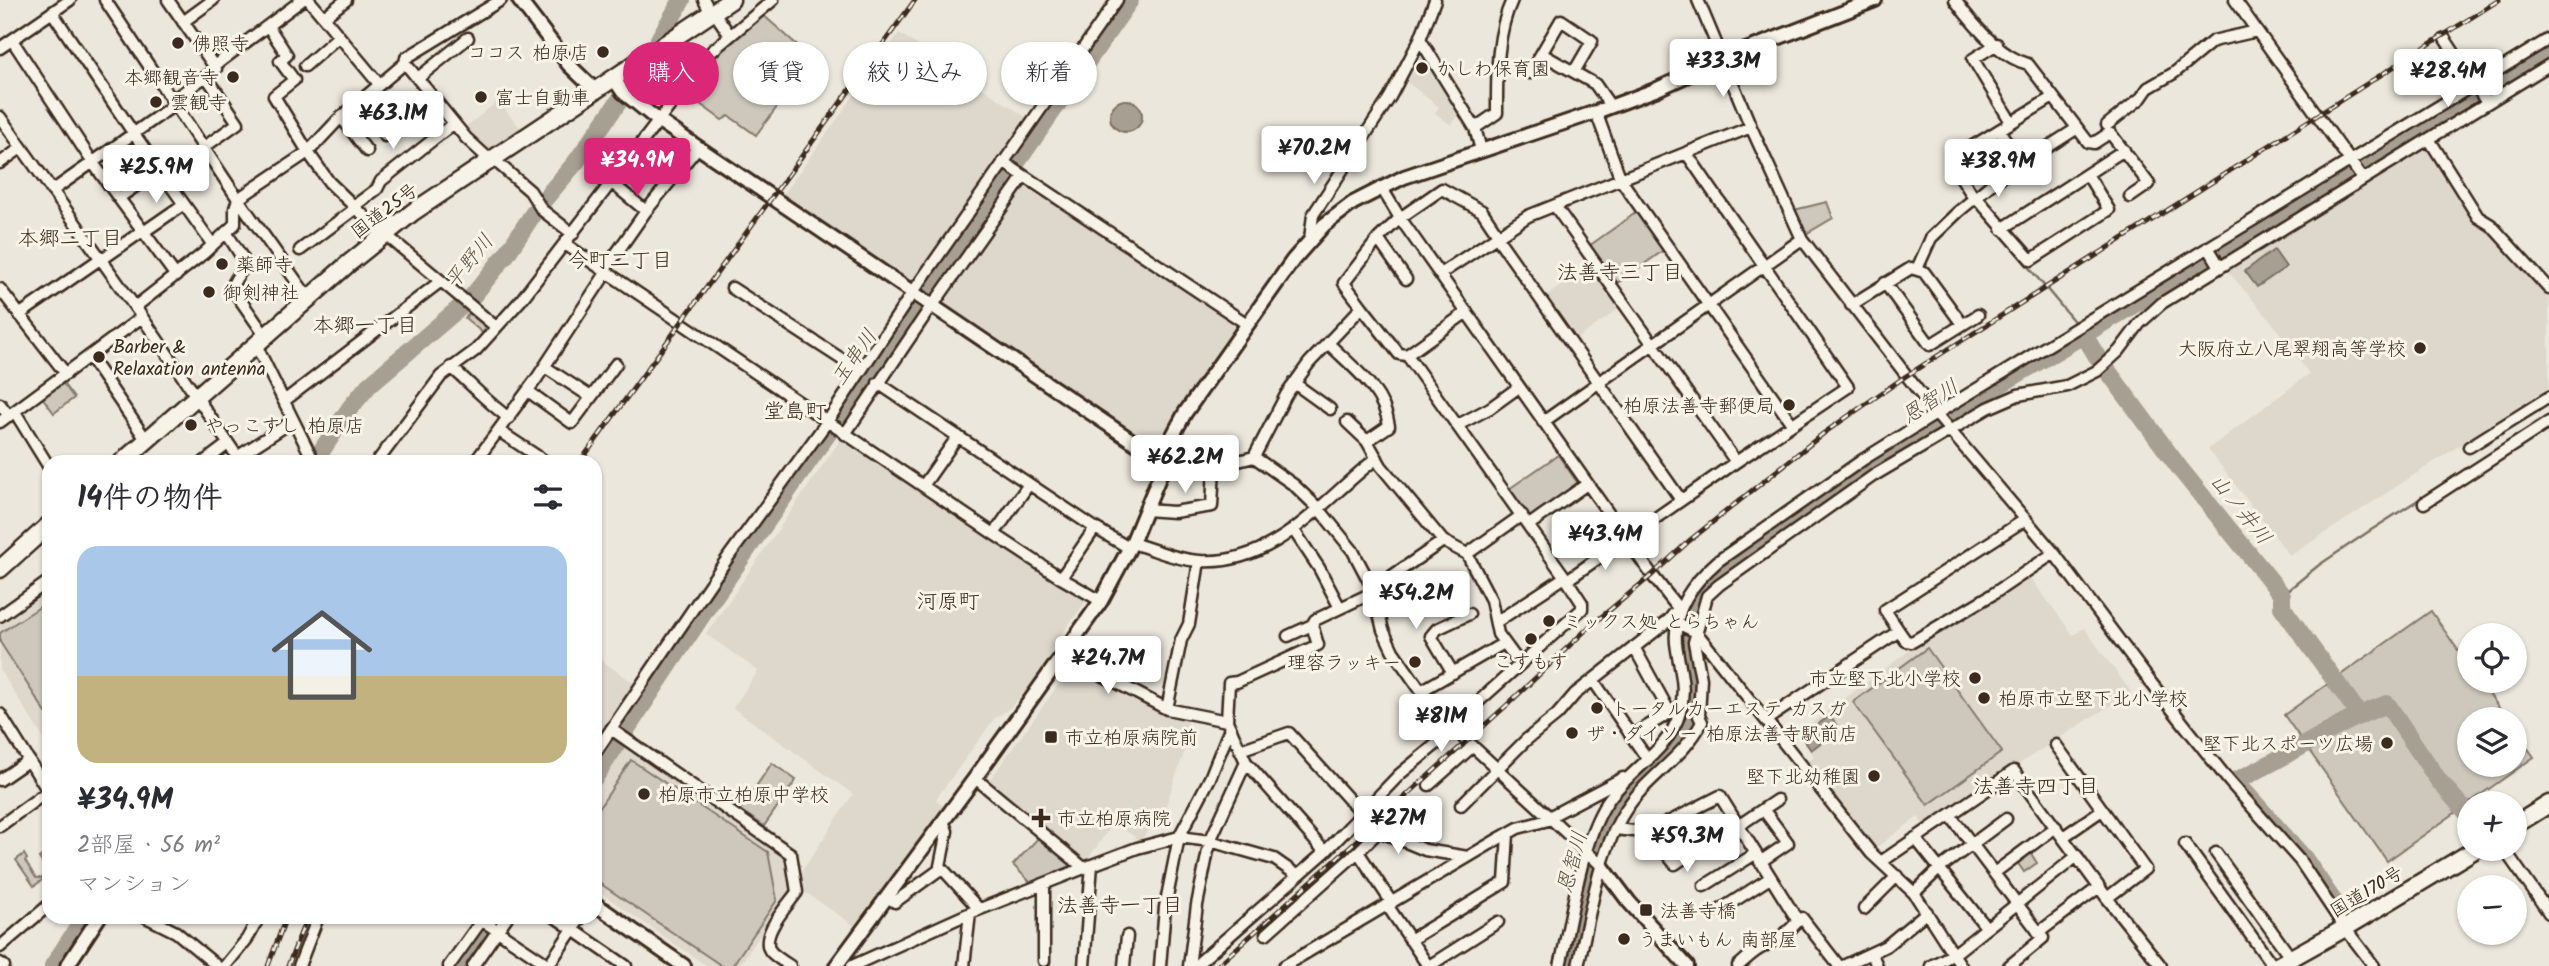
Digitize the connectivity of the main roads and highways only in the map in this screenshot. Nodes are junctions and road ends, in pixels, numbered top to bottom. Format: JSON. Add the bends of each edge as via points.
{"nodes":[{"id":1,"x":731,"y":0,"type":"edge"},
{"id":2,"x":710,"y":8,"type":"edge"},
{"id":3,"x":131,"y":455,"type":"edge"},
{"id":4,"x":42,"y":531,"type":"edge"},
{"id":5,"x":0,"y":569,"type":"edge"},
{"id":6,"x":2549,"y":804,"type":"edge"},
{"id":7,"x":2527,"y":818,"type":"edge"},
{"id":8,"x":2457,"y":860,"type":"edge"},
{"id":9,"x":2280,"y":963,"type":"edge"}],
"edges":[{"from":1,"to":2,"type":"highway","name":"国道25号"},
{"from":2,"to":3,"type":"highway","name":"国道25号","via":[[621,89],[596,91],[384,234]]},
{"from":4,"to":5,"type":"highway"},
{"from":6,"to":7,"type":"highway"},
{"from":8,"to":9,"type":"highway","name":"国道170号"}]}
